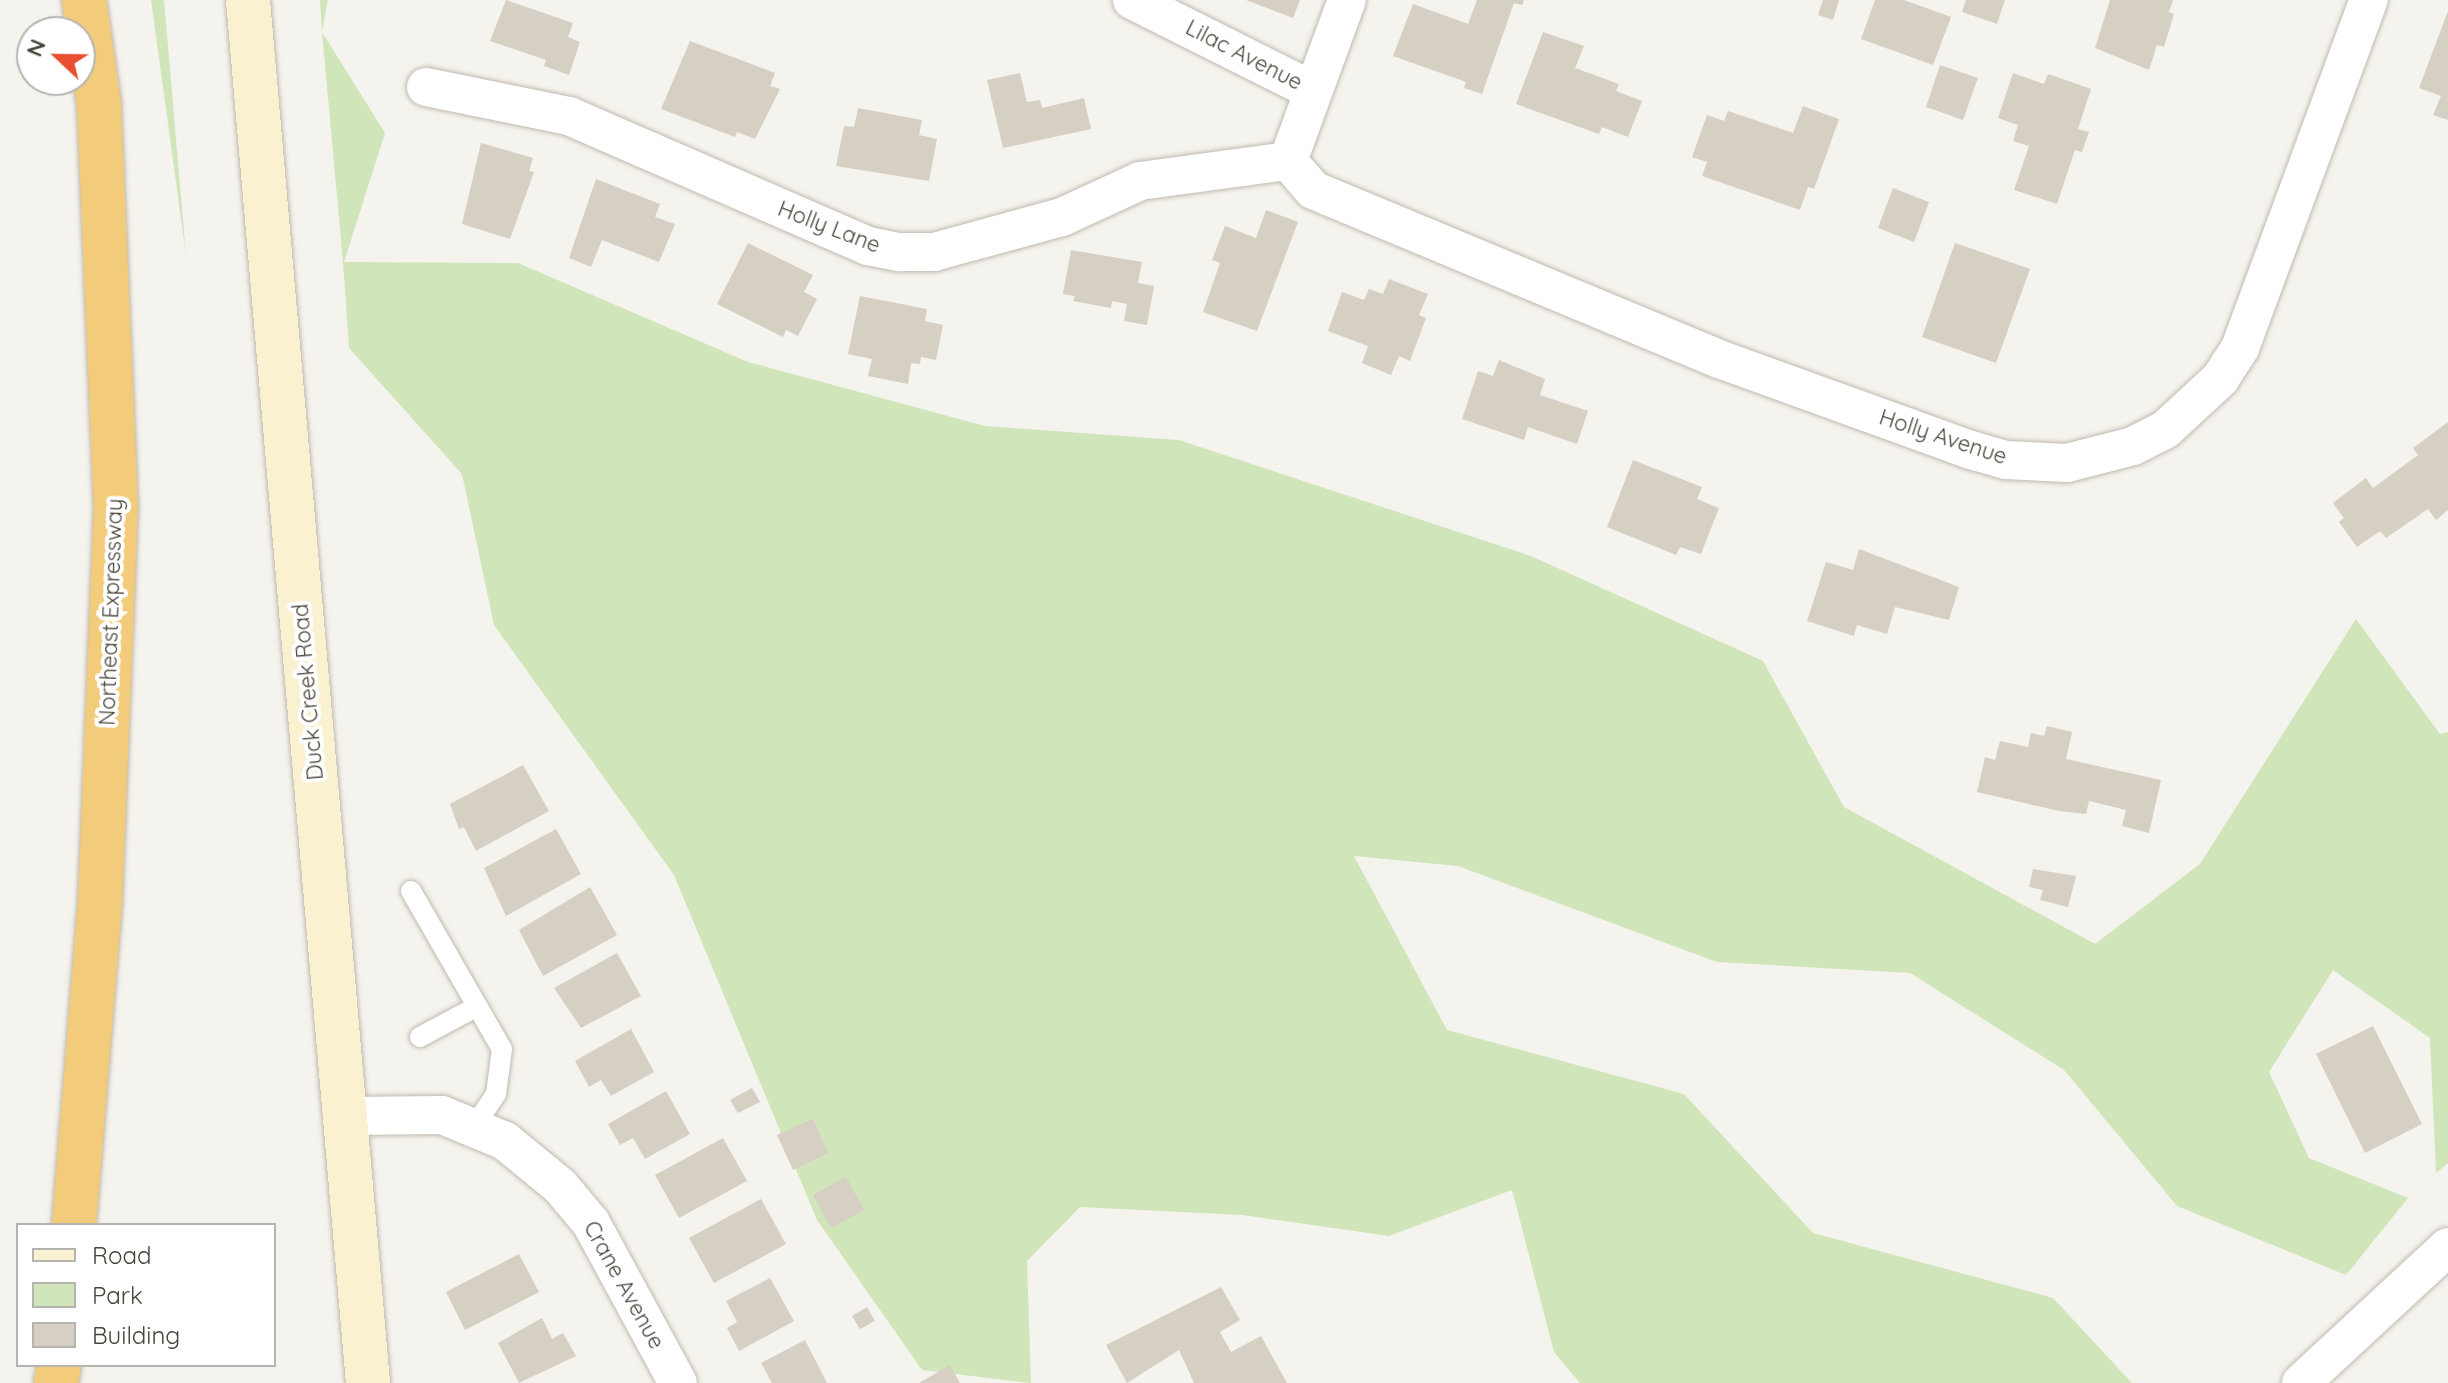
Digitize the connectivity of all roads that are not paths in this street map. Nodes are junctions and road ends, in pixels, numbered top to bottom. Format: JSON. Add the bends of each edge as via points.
{"nodes":[{"id":1,"x":84,"y":0,"type":"edge"},
{"id":2,"x":248,"y":0,"type":"edge"},
{"id":3,"x":1132,"y":0,"type":"edge"},
{"id":4,"x":1347,"y":0,"type":"edge"},
{"id":5,"x":2369,"y":0,"type":"edge"},
{"id":6,"x":426,"y":87,"type":"dead end"},
{"id":7,"x":1312,"y":90,"type":"junction"},
{"id":8,"x":1288,"y":161,"type":"junction"},
{"id":9,"x":411,"y":891,"type":"dead end"},
{"id":10,"x":476,"y":1007,"type":"junction"},
{"id":11,"x":420,"y":1037,"type":"dead end"},
{"id":12,"x":347,"y":1116,"type":"junction"},
{"id":13,"x":475,"y":1125,"type":"junction"},
{"id":14,"x":74,"y":1223,"type":"edge"},
{"id":15,"x":2448,"y":1247,"type":"edge"},
{"id":16,"x":368,"y":1383,"type":"edge"},
{"id":17,"x":678,"y":1383,"type":"edge"},
{"id":18,"x":2301,"y":1383,"type":"edge"}],
"edges":[{"from":1,"to":14,"type":"highway","name":"Northeast Expressway","via":[[99,104],[116,510],[100,903]]},
{"from":2,"to":12,"type":"street","name":"Duck Creek Road"},
{"from":3,"to":7,"type":"street","name":"Lilac Avenue"},
{"from":4,"to":7,"type":"street"},
{"from":5,"to":8,"type":"street","name":"Holly Avenue","via":[[2240,348],[2220,379],[2166,429],[2133,446],[2061,464],[2006,460],[1971,450],[1719,359],[1313,190]]},
{"from":6,"to":8,"type":"street","name":"Holly Lane","via":[[569,116],[868,246],[900,252],[934,252],[1062,217],[1140,181]]},
{"from":7,"to":8,"type":"street"},
{"from":9,"to":10,"type":"lane"},
{"from":10,"to":11,"type":"lane"},
{"from":10,"to":13,"type":"lane","via":[[502,1049],[496,1094]]},
{"from":12,"to":13,"type":"street","name":"Crane Avenue","via":[[430,1113]]},
{"from":12,"to":16,"type":"street","name":"Duck Creek Road"},
{"from":13,"to":17,"type":"street","name":"Crane Avenue","via":[[505,1141],[560,1186],[591,1223]]},
{"from":15,"to":18,"type":"street"}]}
